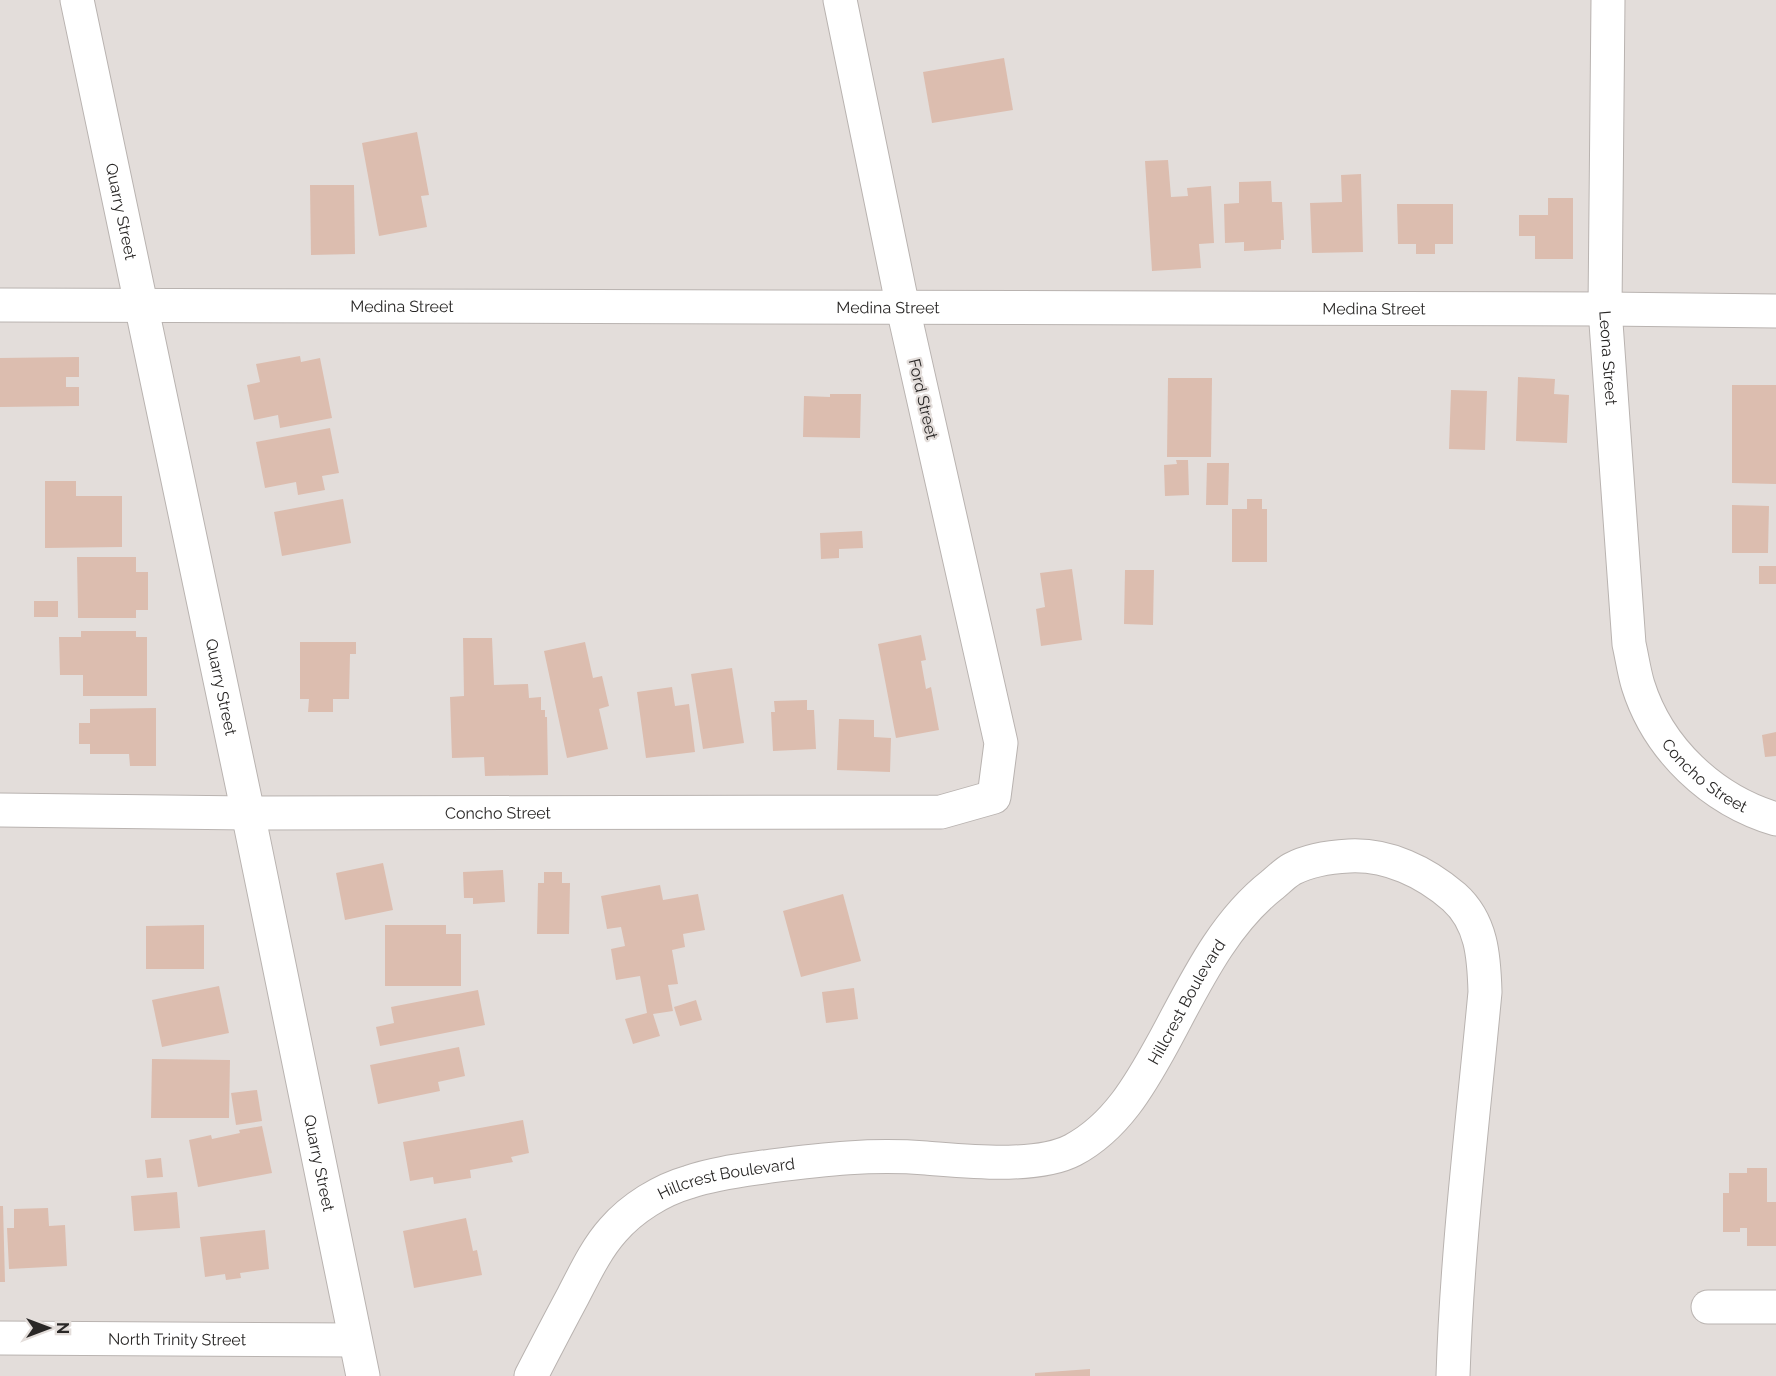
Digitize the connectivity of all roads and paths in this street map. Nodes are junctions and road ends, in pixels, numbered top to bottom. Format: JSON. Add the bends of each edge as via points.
{"nodes":[{"id":1,"x":77,"y":0,"type":"edge"},
{"id":2,"x":840,"y":0,"type":"edge"},
{"id":3,"x":1608,"y":0,"type":"edge"},
{"id":4,"x":0,"y":304,"type":"edge"},
{"id":5,"x":141,"y":304,"type":"junction"},
{"id":6,"x":903,"y":308,"type":"junction"},
{"id":7,"x":1605,"y":309,"type":"junction"},
{"id":8,"x":1776,"y":311,"type":"edge"},
{"id":9,"x":1650,"y":714,"type":"joint"},
{"id":10,"x":994,"y":797,"type":"joint"},
{"id":11,"x":0,"y":810,"type":"edge"},
{"id":12,"x":248,"y":813,"type":"junction"},
{"id":13,"x":1776,"y":819,"type":"edge"},
{"id":14,"x":1708,"y":1307,"type":"dead end"},
{"id":15,"x":1776,"y":1307,"type":"edge"},
{"id":16,"x":0,"y":1338,"type":"edge"},
{"id":17,"x":356,"y":1340,"type":"junction"},
{"id":18,"x":363,"y":1376,"type":"edge"},
{"id":19,"x":531,"y":1376,"type":"edge"},
{"id":20,"x":1454,"y":1376,"type":"edge"}],
"edges":[{"from":1,"to":5,"type":"street","name":"Quarry Street"},
{"from":2,"to":6,"type":"street","name":"Ford Street"},
{"from":3,"to":7,"type":"street","name":"Leona Street"},
{"from":4,"to":5,"type":"street","name":"Medina Street"},
{"from":5,"to":6,"type":"street","name":"Medina Street"},
{"from":5,"to":12,"type":"street","name":"Quarry Street"},
{"from":6,"to":7,"type":"street","name":"Medina Street"},
{"from":6,"to":10,"type":"street","name":"Ford Street","via":[[1001,743]]},
{"from":7,"to":8,"type":"street","name":"Medina Street"},
{"from":7,"to":9,"type":"street","name":"Leona Street","via":[[1629,644],[1638,685]]},
{"from":9,"to":13,"type":"street","name":"Concho Street","via":[[1673,750],[1702,780],[1743,807]]},
{"from":10,"to":12,"type":"street","name":"Concho Street","via":[[941,812]]},
{"from":11,"to":12,"type":"street","name":"Concho Street"},
{"from":12,"to":17,"type":"street","name":"Quarry Street"},
{"from":14,"to":15,"type":"street"},
{"from":16,"to":17,"type":"street","name":"North Trinity Street"},
{"from":17,"to":18,"type":"street","name":"Quarry Street"},
{"from":19,"to":20,"type":"street","name":"Hillcrest Boulevard","via":[[594,1254],[615,1228],[648,1200],[687,1182],[838,1157],[998,1162],[1037,1161],[1070,1152],[1102,1131],[1123,1108],[1205,966],[1233,923],[1259,895],[1293,868],[1328,857],[1361,855],[1395,862],[1432,879],[1458,901],[1476,927],[1484,955],[1485,992]]}]}
